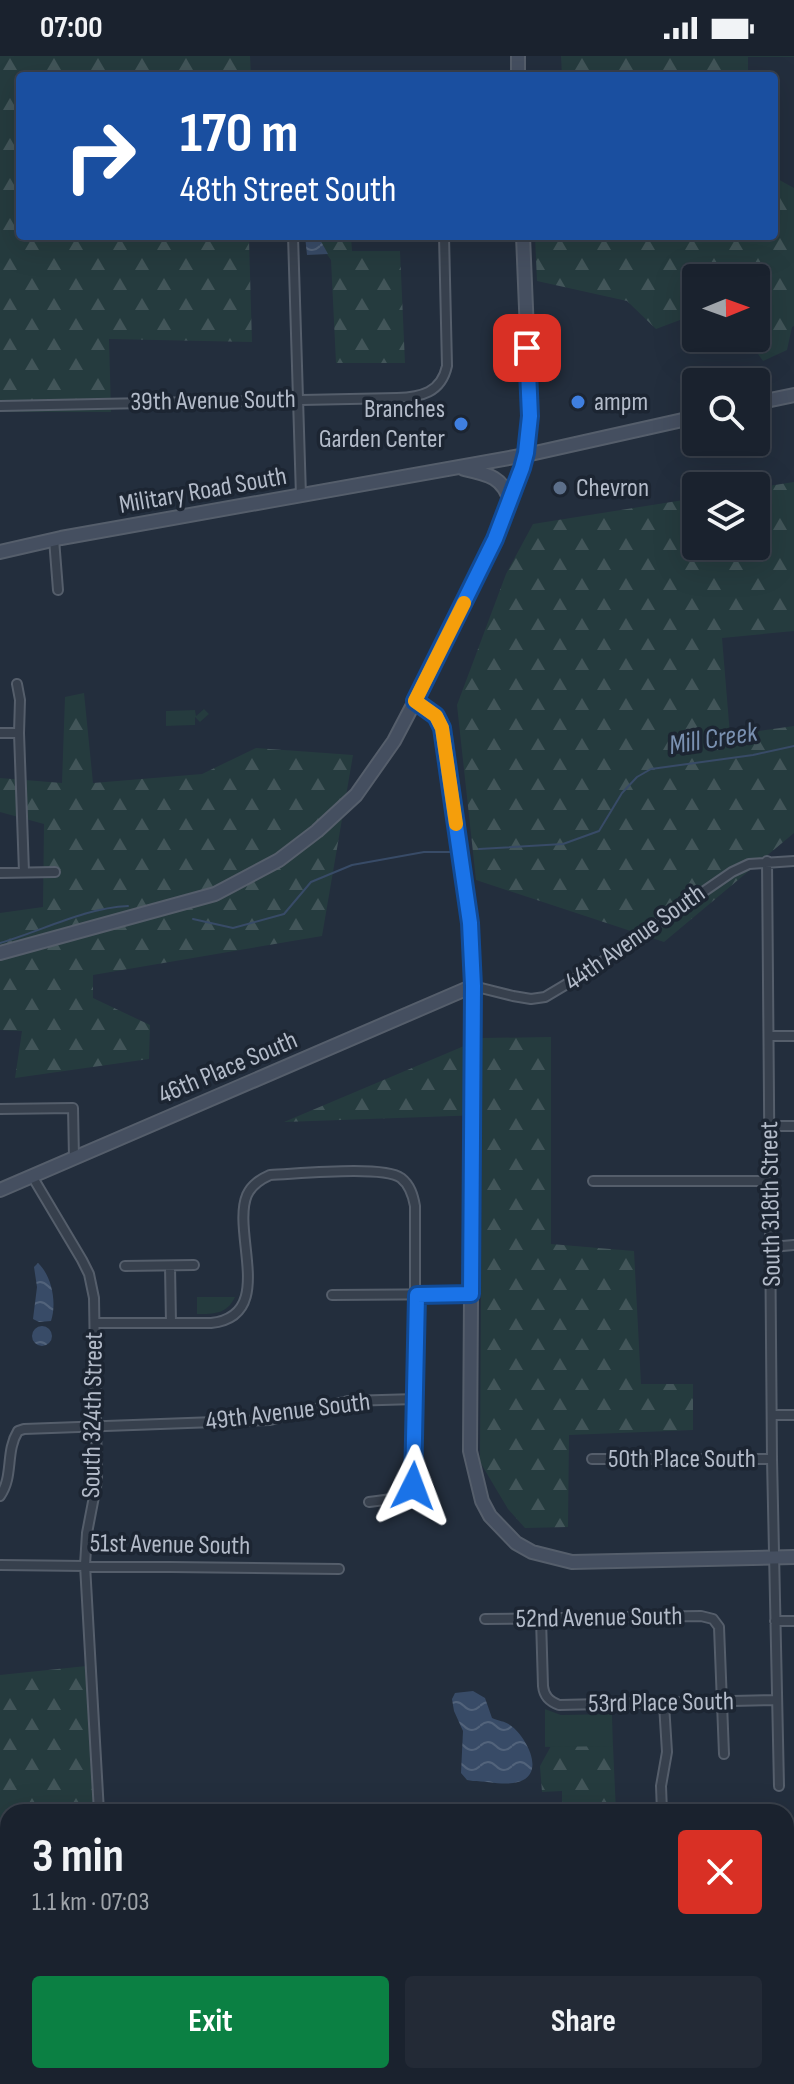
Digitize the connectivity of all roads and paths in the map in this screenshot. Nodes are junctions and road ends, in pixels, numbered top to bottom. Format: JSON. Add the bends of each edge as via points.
{"nodes":[{"id":1,"x":293,"y":240,"type":"edge"},
{"id":2,"x":444,"y":240,"type":"edge"},
{"id":3,"x":523,"y":240,"type":"edge"},
{"id":4,"x":794,"y":395,"type":"edge"},
{"id":5,"x":298,"y":398,"type":"junction"},
{"id":6,"x":770,"y":400,"type":"edge"},
{"id":7,"x":0,"y":406,"type":"edge"},
{"id":8,"x":682,"y":420,"type":"edge"},
{"id":9,"x":526,"y":455,"type":"junction"},
{"id":10,"x":457,"y":468,"type":"junction"},
{"id":11,"x":301,"y":496,"type":"junction"},
{"id":12,"x":510,"y":503,"type":"junction"},
{"id":13,"x":54,"y":539,"type":"junction"},
{"id":14,"x":0,"y":552,"type":"edge"},
{"id":15,"x":58,"y":590,"type":"dead end"},
{"id":16,"x":17,"y":684,"type":"dead end"},
{"id":17,"x":415,"y":701,"type":"junction"},
{"id":18,"x":0,"y":733,"type":"edge"},
{"id":19,"x":19,"y":733,"type":"junction"},
{"id":20,"x":767,"y":861,"type":"junction"},
{"id":21,"x":794,"y":861,"type":"edge"},
{"id":22,"x":24,"y":872,"type":"junction"},
{"id":23,"x":55,"y":872,"type":"dead end"},
{"id":24,"x":0,"y":873,"type":"edge"},
{"id":25,"x":0,"y":953,"type":"edge"},
{"id":26,"x":473,"y":986,"type":"junction"},
{"id":27,"x":769,"y":1036,"type":"junction"},
{"id":28,"x":794,"y":1036,"type":"edge"},
{"id":29,"x":0,"y":1109,"type":"edge"},
{"id":30,"x":770,"y":1126,"type":"junction"},
{"id":31,"x":794,"y":1126,"type":"edge"},
{"id":32,"x":74,"y":1158,"type":"junction"},
{"id":33,"x":32,"y":1176,"type":"junction"},
{"id":34,"x":593,"y":1181,"type":"dead end"},
{"id":35,"x":770,"y":1181,"type":"junction"},
{"id":36,"x":0,"y":1190,"type":"edge"},
{"id":37,"x":794,"y":1245,"type":"edge"},
{"id":38,"x":771,"y":1247,"type":"junction"},
{"id":39,"x":194,"y":1265,"type":"dead end"},
{"id":40,"x":125,"y":1266,"type":"dead end"},
{"id":41,"x":170,"y":1266,"type":"junction"},
{"id":42,"x":471,"y":1294,"type":"junction"},
{"id":43,"x":332,"y":1295,"type":"dead end"},
{"id":44,"x":417,"y":1295,"type":"junction"},
{"id":45,"x":96,"y":1323,"type":"junction"},
{"id":46,"x":171,"y":1323,"type":"junction"},
{"id":47,"x":416,"y":1399,"type":"junction"},
{"id":48,"x":773,"y":1415,"type":"junction"},
{"id":49,"x":794,"y":1415,"type":"edge"},
{"id":50,"x":96,"y":1427,"type":"junction"},
{"id":51,"x":592,"y":1459,"type":"dead end"},
{"id":52,"x":772,"y":1459,"type":"junction"},
{"id":53,"x":0,"y":1496,"type":"edge"},
{"id":54,"x":369,"y":1502,"type":"dead end"},
{"id":55,"x":794,"y":1557,"type":"edge"},
{"id":56,"x":774,"y":1558,"type":"junction"},
{"id":57,"x":0,"y":1565,"type":"edge"},
{"id":58,"x":85,"y":1565,"type":"junction"},
{"id":59,"x":339,"y":1569,"type":"dead end"},
{"id":60,"x":485,"y":1619,"type":"dead end"},
{"id":61,"x":541,"y":1619,"type":"junction"},
{"id":62,"x":775,"y":1621,"type":"junction"},
{"id":63,"x":794,"y":1621,"type":"edge"},
{"id":64,"x":776,"y":1700,"type":"junction"},
{"id":65,"x":722,"y":1702,"type":"junction"},
{"id":66,"x":664,"y":1704,"type":"junction"},
{"id":67,"x":724,"y":1754,"type":"dead end"},
{"id":68,"x":779,"y":1786,"type":"dead end"},
{"id":69,"x":99,"y":1804,"type":"edge"},
{"id":70,"x":662,"y":1804,"type":"edge"}],
"edges":[{"from":1,"to":5,"type":"street"},
{"from":2,"to":5,"type":"street","name":"39th Avenue South","via":[[447,366],[441,381],[425,394],[405,397]]},
{"from":3,"to":9,"type":"main road","via":[[530,390]]},
{"from":4,"to":6,"type":"main road"},
{"from":5,"to":7,"type":"street","name":"39th Avenue South"},
{"from":5,"to":11,"type":"street"},
{"from":8,"to":9,"type":"main road","name":"Military Road South"},
{"from":9,"to":10,"type":"main road","name":"Military Road South"},
{"from":9,"to":12,"type":"main road"},
{"from":10,"to":11,"type":"main road","name":"Military Road South"},
{"from":10,"to":12,"type":"main road","via":[[494,477],[505,487]]},
{"from":11,"to":13,"type":"main road","name":"Military Road South"},
{"from":12,"to":17,"type":"main road"},
{"from":13,"to":14,"type":"main road","name":"Military Road South"},
{"from":13,"to":15,"type":"street"},
{"from":16,"to":19,"type":"street"},
{"from":17,"to":25,"type":"main road","via":[[356,795],[279,860],[194,902]]},
{"from":17,"to":26,"type":"main road","via":[[436,716],[442,728],[470,923]]},
{"from":18,"to":19,"type":"street"},
{"from":19,"to":22,"type":"street"},
{"from":20,"to":21,"type":"street","name":"44th Avenue South"},
{"from":20,"to":26,"type":"street","name":"44th Avenue South","via":[[724,877],[545,997],[531,999]]},
{"from":20,"to":27,"type":"street","name":"South 318th Street"},
{"from":22,"to":23,"type":"street"},
{"from":22,"to":24,"type":"street"},
{"from":26,"to":32,"type":"main road","name":"46th Place South"},
{"from":26,"to":42,"type":"main road"},
{"from":27,"to":28,"type":"street"},
{"from":27,"to":30,"type":"street","name":"South 318th Street"},
{"from":29,"to":32,"type":"street","via":[[73,1108]]},
{"from":30,"to":31,"type":"street"},
{"from":30,"to":35,"type":"street","name":"South 318th Street"},
{"from":32,"to":33,"type":"main road","name":"46th Place South"},
{"from":33,"to":36,"type":"main road","name":"46th Place South"},
{"from":33,"to":45,"type":"street","name":"South 324th Street","via":[[89,1274]]},
{"from":34,"to":35,"type":"street"},
{"from":35,"to":38,"type":"street","name":"South 318th Street"},
{"from":37,"to":38,"type":"street"},
{"from":38,"to":48,"type":"street","name":"South 318th Street"},
{"from":39,"to":41,"type":"street"},
{"from":40,"to":41,"type":"street"},
{"from":41,"to":46,"type":"street"},
{"from":42,"to":44,"type":"street"},
{"from":42,"to":56,"type":"main road","via":[[470,1451],[482,1501],[501,1530],[532,1552],[572,1562]]},
{"from":43,"to":44,"type":"street"},
{"from":44,"to":46,"type":"street","via":[[415,1206],[403,1180],[384,1172],[270,1175],[246,1198],[247,1284],[240,1310],[223,1322]]},
{"from":44,"to":47,"type":"street"},
{"from":45,"to":46,"type":"street"},
{"from":45,"to":50,"type":"street","name":"South 324th Street"},
{"from":47,"to":50,"type":"street","name":"49th Avenue South","via":[[348,1401],[270,1420]]},
{"from":47,"to":54,"type":"street","via":[[415,1479],[410,1492]]},
{"from":48,"to":49,"type":"street"},
{"from":48,"to":52,"type":"street","name":"South 318th Street"},
{"from":50,"to":53,"type":"street","name":"49th Avenue South","via":[[18,1431],[10,1450],[9,1482]]},
{"from":50,"to":58,"type":"street","name":"South 324th Street","via":[[97,1481]]},
{"from":51,"to":52,"type":"street","name":"50th Place South"},
{"from":52,"to":56,"type":"street","name":"South 318th Street"},
{"from":55,"to":56,"type":"main road"},
{"from":56,"to":62,"type":"street","name":"South 318th Street"},
{"from":57,"to":58,"type":"street","name":"51st Avenue South"},
{"from":58,"to":59,"type":"street","name":"51st Avenue South"},
{"from":58,"to":69,"type":"street","name":"South 324th Street"},
{"from":60,"to":61,"type":"street","name":"52nd Avenue South"},
{"from":61,"to":65,"type":"street","name":"52nd Avenue South","via":[[713,1619],[719,1627]]},
{"from":61,"to":66,"type":"street","name":"53rd Place South","via":[[548,1698],[559,1705]]},
{"from":62,"to":63,"type":"street"},
{"from":62,"to":64,"type":"street","name":"South 318th Street"},
{"from":64,"to":65,"type":"street","name":"53rd Place South"},
{"from":64,"to":68,"type":"street","name":"South 318th Street"},
{"from":65,"to":66,"type":"street","name":"53rd Place South"},
{"from":65,"to":67,"type":"street"},
{"from":66,"to":70,"type":"street","via":[[667,1752]]}]}
